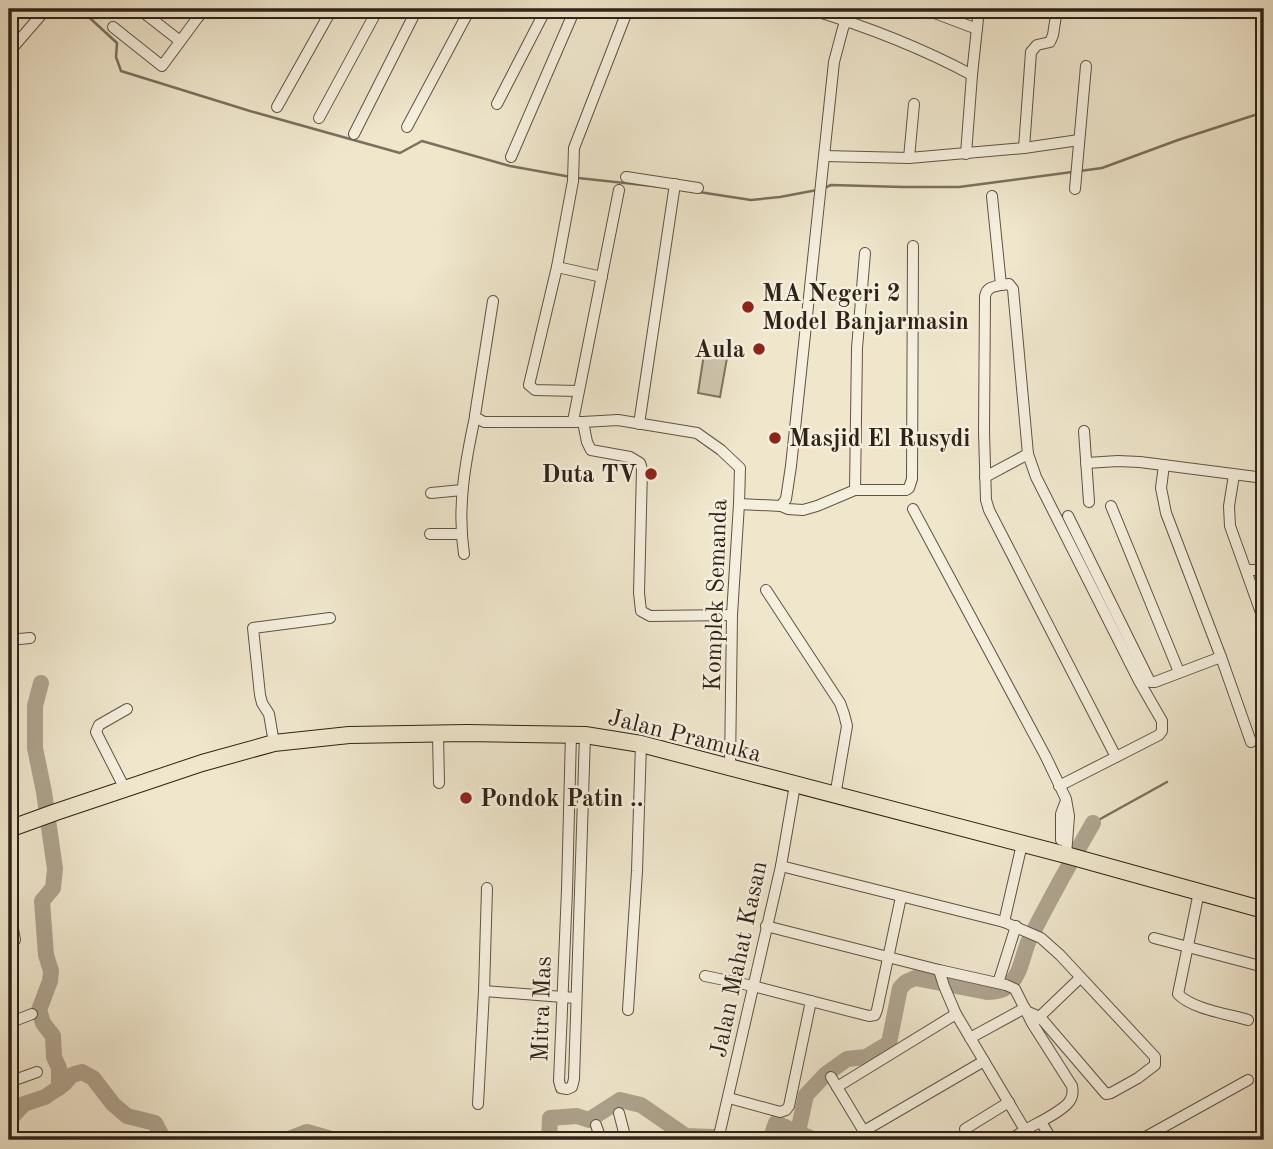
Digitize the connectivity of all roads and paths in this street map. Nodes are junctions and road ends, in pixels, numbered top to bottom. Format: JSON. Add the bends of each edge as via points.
{"nodes":[{"id":1,"x":139,"y":9,"type":"edge"},
{"id":2,"x":189,"y":9,"type":"edge"},
{"id":3,"x":332,"y":9,"type":"edge"},
{"id":4,"x":378,"y":9,"type":"edge"},
{"id":5,"x":417,"y":9,"type":"edge"},
{"id":6,"x":470,"y":9,"type":"edge"},
{"id":7,"x":546,"y":9,"type":"edge"},
{"id":8,"x":575,"y":9,"type":"edge"},
{"id":9,"x":628,"y":9,"type":"edge"},
{"id":10,"x":809,"y":9,"type":"edge"},
{"id":11,"x":850,"y":9,"type":"edge"},
{"id":12,"x":924,"y":9,"type":"edge"},
{"id":13,"x":979,"y":9,"type":"edge"},
{"id":14,"x":1057,"y":9,"type":"edge"},
{"id":15,"x":202,"y":12,"type":"edge"},
{"id":16,"x":41,"y":15,"type":"dead end"},
{"id":17,"x":846,"y":20,"type":"junction"},
{"id":18,"x":113,"y":27,"type":"dead end"},
{"id":19,"x":977,"y":29,"type":"junction"},
{"id":20,"x":180,"y":41,"type":"junction"},
{"id":21,"x":9,"y":52,"type":"edge"},
{"id":22,"x":1086,"y":66,"type":"dead end"},
{"id":23,"x":972,"y":75,"type":"junction"},
{"id":24,"x":497,"y":104,"type":"dead end"},
{"id":25,"x":914,"y":104,"type":"dead end"},
{"id":26,"x":9,"y":105,"type":"edge"},
{"id":27,"x":277,"y":107,"type":"dead end"},
{"id":28,"x":319,"y":118,"type":"dead end"},
{"id":29,"x":9,"y":124,"type":"edge"},
{"id":30,"x":407,"y":127,"type":"dead end"},
{"id":31,"x":354,"y":134,"type":"dead end"},
{"id":32,"x":1079,"y":140,"type":"junction"},
{"id":33,"x":1024,"y":148,"type":"junction"},
{"id":34,"x":966,"y":154,"type":"junction"},
{"id":35,"x":824,"y":156,"type":"junction"},
{"id":36,"x":511,"y":157,"type":"dead end"},
{"id":37,"x":909,"y":158,"type":"junction"},
{"id":38,"x":626,"y":177,"type":"dead end"},
{"id":39,"x":674,"y":188,"type":"junction"},
{"id":40,"x":698,"y":188,"type":"dead end"},
{"id":41,"x":1075,"y":189,"type":"dead end"},
{"id":42,"x":619,"y":190,"type":"dead end"},
{"id":43,"x":992,"y":196,"type":"dead end"},
{"id":44,"x":913,"y":246,"type":"dead end"},
{"id":45,"x":865,"y":253,"type":"dead end"},
{"id":46,"x":557,"y":267,"type":"junction"},
{"id":47,"x":602,"y":277,"type":"junction"},
{"id":48,"x":1001,"y":285,"type":"junction"},
{"id":49,"x":493,"y":301,"type":"dead end"},
{"id":50,"x":578,"y":391,"type":"junction"},
{"id":51,"x":474,"y":417,"type":"junction"},
{"id":52,"x":578,"y":422,"type":"junction"},
{"id":53,"x":639,"y":424,"type":"junction"},
{"id":54,"x":1084,"y":431,"type":"dead end"},
{"id":55,"x":1028,"y":454,"type":"junction"},
{"id":56,"x":1086,"y":463,"type":"junction"},
{"id":57,"x":1164,"y":465,"type":"junction"},
{"id":58,"x":1234,"y":475,"type":"junction"},
{"id":59,"x":985,"y":477,"type":"junction"},
{"id":60,"x":1264,"y":478,"type":"edge"},
{"id":61,"x":462,"y":490,"type":"junction"},
{"id":62,"x":855,"y":490,"type":"junction"},
{"id":63,"x":431,"y":493,"type":"dead end"},
{"id":64,"x":1089,"y":502,"type":"dead end"},
{"id":65,"x":739,"y":504,"type":"junction"},
{"id":66,"x":781,"y":506,"type":"junction"},
{"id":67,"x":1111,"y":506,"type":"dead end"},
{"id":68,"x":913,"y":509,"type":"dead end"},
{"id":69,"x":1068,"y":516,"type":"dead end"},
{"id":70,"x":430,"y":534,"type":"dead end"},
{"id":71,"x":461,"y":534,"type":"junction"},
{"id":72,"x":464,"y":554,"type":"dead end"},
{"id":73,"x":1246,"y":570,"type":"junction"},
{"id":74,"x":1264,"y":570,"type":"edge"},
{"id":75,"x":766,"y":590,"type":"dead end"},
{"id":76,"x":732,"y":615,"type":"junction"},
{"id":77,"x":330,"y":618,"type":"dead end"},
{"id":78,"x":1264,"y":621,"type":"edge"},
{"id":79,"x":30,"y":638,"type":"dead end"},
{"id":80,"x":9,"y":640,"type":"edge"},
{"id":81,"x":1221,"y":657,"type":"junction"},
{"id":82,"x":9,"y":662,"type":"edge"},
{"id":83,"x":1179,"y":672,"type":"junction"},
{"id":84,"x":10,"y":675,"type":"edge"},
{"id":85,"x":127,"y":709,"type":"dead end"},
{"id":86,"x":578,"y":734,"type":"junction"},
{"id":87,"x":438,"y":735,"type":"junction"},
{"id":88,"x":1251,"y":742,"type":"dead end"},
{"id":89,"x":274,"y":743,"type":"junction"},
{"id":90,"x":641,"y":744,"type":"junction"},
{"id":91,"x":1116,"y":757,"type":"junction"},
{"id":92,"x":730,"y":768,"type":"junction"},
{"id":93,"x":439,"y":783,"type":"dead end"},
{"id":94,"x":795,"y":785,"type":"junction"},
{"id":95,"x":1059,"y":786,"type":"junction"},
{"id":96,"x":125,"y":789,"type":"junction"},
{"id":97,"x":835,"y":796,"type":"junction"},
{"id":98,"x":9,"y":829,"type":"edge"},
{"id":99,"x":1022,"y":844,"type":"junction"},
{"id":100,"x":1069,"y":856,"type":"junction"},
{"id":101,"x":780,"y":866,"type":"junction"},
{"id":102,"x":487,"y":888,"type":"dead end"},
{"id":103,"x":567,"y":890,"type":"junction"},
{"id":104,"x":579,"y":891,"type":"junction"},
{"id":105,"x":1199,"y":892,"type":"junction"},
{"id":106,"x":901,"y":897,"type":"junction"},
{"id":107,"x":9,"y":908,"type":"edge"},
{"id":108,"x":1264,"y":910,"type":"edge"},
{"id":109,"x":1004,"y":922,"type":"junction"},
{"id":110,"x":766,"y":926,"type":"junction"},
{"id":111,"x":1021,"y":928,"type":"junction"},
{"id":112,"x":1154,"y":938,"type":"dead end"},
{"id":113,"x":15,"y":940,"type":"dead end"},
{"id":114,"x":1189,"y":948,"type":"junction"},
{"id":115,"x":888,"y":957,"type":"junction"},
{"id":116,"x":1264,"y":967,"type":"edge"},
{"id":117,"x":705,"y":976,"type":"dead end"},
{"id":118,"x":942,"y":978,"type":"junction"},
{"id":119,"x":1080,"y":978,"type":"junction"},
{"id":120,"x":1005,"y":985,"type":"junction"},
{"id":121,"x":753,"y":986,"type":"junction"},
{"id":122,"x":484,"y":990,"type":"junction"},
{"id":123,"x":562,"y":996,"type":"junction"},
{"id":124,"x":576,"y":998,"type":"junction"},
{"id":125,"x":811,"y":1002,"type":"junction"},
{"id":126,"x":628,"y":1010,"type":"dead end"},
{"id":127,"x":1026,"y":1010,"type":"junction"},
{"id":128,"x":32,"y":1014,"type":"dead end"},
{"id":129,"x":956,"y":1014,"type":"junction"},
{"id":130,"x":1036,"y":1020,"type":"junction"},
{"id":131,"x":1248,"y":1020,"type":"dead end"},
{"id":132,"x":9,"y":1023,"type":"edge"},
{"id":133,"x":970,"y":1038,"type":"junction"},
{"id":134,"x":984,"y":1061,"type":"junction"},
{"id":135,"x":37,"y":1072,"type":"dead end"},
{"id":136,"x":831,"y":1077,"type":"dead end"},
{"id":137,"x":1248,"y":1080,"type":"dead end"},
{"id":138,"x":9,"y":1082,"type":"edge"},
{"id":139,"x":836,"y":1087,"type":"junction"},
{"id":140,"x":729,"y":1098,"type":"junction"},
{"id":141,"x":1009,"y":1102,"type":"junction"},
{"id":142,"x":478,"y":1104,"type":"dead end"},
{"id":143,"x":619,"y":1113,"type":"dead end"},
{"id":144,"x":1041,"y":1122,"type":"junction"},
{"id":145,"x":596,"y":1125,"type":"dead end"},
{"id":146,"x":965,"y":1129,"type":"dead end"},
{"id":147,"x":1025,"y":1130,"type":"junction"},
{"id":148,"x":719,"y":1136,"type":"edge"},
{"id":149,"x":866,"y":1136,"type":"edge"},
{"id":150,"x":601,"y":1140,"type":"edge"},
{"id":151,"x":626,"y":1140,"type":"edge"},
{"id":152,"x":1010,"y":1140,"type":"edge"},
{"id":153,"x":1052,"y":1140,"type":"edge"},
{"id":154,"x":1140,"y":1140,"type":"edge"}],
"edges":[{"from":1,"to":20,"type":"street"},
{"from":2,"to":15,"type":"street"},
{"from":3,"to":27,"type":"street"},
{"from":4,"to":28,"type":"street"},
{"from":5,"to":31,"type":"street"},
{"from":6,"to":30,"type":"street"},
{"from":7,"to":24,"type":"street"},
{"from":8,"to":36,"type":"street"},
{"from":9,"to":46,"type":"street","via":[[574,148],[574,178]]},
{"from":10,"to":17,"type":"street"},
{"from":11,"to":17,"type":"street"},
{"from":12,"to":19,"type":"street"},
{"from":13,"to":19,"type":"street"},
{"from":14,"to":33,"type":"street","via":[[1050,42],[1031,52]]},
{"from":15,"to":20,"type":"street"},
{"from":16,"to":21,"type":"street"},
{"from":17,"to":23,"type":"street","via":[[936,55]]},
{"from":17,"to":35,"type":"street","via":[[834,62]]},
{"from":18,"to":20,"type":"street","via":[[162,66]]},
{"from":19,"to":23,"type":"street"},
{"from":22,"to":32,"type":"street"},
{"from":23,"to":34,"type":"street"},
{"from":25,"to":37,"type":"street"},
{"from":26,"to":29,"type":"street","via":[[13,111]]},
{"from":32,"to":33,"type":"street"},
{"from":32,"to":41,"type":"street"},
{"from":33,"to":34,"type":"street"},
{"from":34,"to":37,"type":"street"},
{"from":35,"to":37,"type":"street"},
{"from":35,"to":66,"type":"street","via":[[791,466]]},
{"from":38,"to":39,"type":"street"},
{"from":39,"to":40,"type":"street"},
{"from":39,"to":53,"type":"street"},
{"from":42,"to":47,"type":"street"},
{"from":43,"to":48,"type":"street"},
{"from":44,"to":62,"type":"street","via":[[911,484],[906,490]]},
{"from":45,"to":62,"type":"street"},
{"from":46,"to":47,"type":"street"},
{"from":46,"to":50,"type":"street","via":[[529,386]]},
{"from":47,"to":50,"type":"street"},
{"from":48,"to":55,"type":"street","via":[[1013,289]]},
{"from":48,"to":59,"type":"street","via":[[987,290],[985,296]]},
{"from":49,"to":51,"type":"street"},
{"from":50,"to":52,"type":"street"},
{"from":51,"to":52,"type":"street","via":[[484,422]]},
{"from":51,"to":61,"type":"street"},
{"from":52,"to":53,"type":"street","via":[[618,419]]},
{"from":52,"to":76,"type":"street","via":[[591,450],[640,463],[641,611],[650,616]]},
{"from":53,"to":65,"type":"street","name":"Komplek Semanda","via":[[697,433],[708,439],[738,465]]},
{"from":54,"to":56,"type":"street"},
{"from":55,"to":59,"type":"street"},
{"from":55,"to":91,"type":"street","via":[[1047,500],[1162,721],[1159,735]]},
{"from":56,"to":57,"type":"street"},
{"from":56,"to":64,"type":"street"},
{"from":57,"to":58,"type":"street"},
{"from":57,"to":81,"type":"street","via":[[1161,488],[1166,513]]},
{"from":58,"to":60,"type":"street"},
{"from":58,"to":73,"type":"street","via":[[1230,526]]},
{"from":59,"to":91,"type":"street","via":[[989,510]]},
{"from":61,"to":63,"type":"street"},
{"from":61,"to":71,"type":"street"},
{"from":62,"to":66,"type":"street","via":[[803,510]]},
{"from":65,"to":66,"type":"street"},
{"from":65,"to":76,"type":"street","name":"Komplek Semanda"},
{"from":67,"to":83,"type":"street"},
{"from":68,"to":95,"type":"street"},
{"from":69,"to":83,"type":"street","via":[[1150,682]]},
{"from":70,"to":71,"type":"street"},
{"from":71,"to":72,"type":"street"},
{"from":73,"to":74,"type":"street"},
{"from":73,"to":78,"type":"street"},
{"from":75,"to":97,"type":"street","via":[[844,714],[847,726]]},
{"from":76,"to":92,"type":"street","name":"Komplek Semanda"},
{"from":77,"to":89,"type":"street","via":[[253,628],[260,695]]},
{"from":79,"to":80,"type":"street"},
{"from":81,"to":83,"type":"street"},
{"from":81,"to":88,"type":"street"},
{"from":82,"to":84,"type":"street"},
{"from":85,"to":96,"type":"street","via":[[99,725],[96,732]]},
{"from":86,"to":87,"type":"main road","name":"Jalan Pramuka"},
{"from":86,"to":90,"type":"main road","name":"Jalan Pramuka"},
{"from":86,"to":103,"type":"street","name":"Mitra Mas"},
{"from":86,"to":104,"type":"street","name":"Mitra Mas"},
{"from":87,"to":89,"type":"main road","name":"Jalan Pramuka","via":[[349,735]]},
{"from":87,"to":93,"type":"street"},
{"from":89,"to":96,"type":"main road","name":"Jalan Pramuka"},
{"from":90,"to":92,"type":"main road","name":"Jalan Pramuka"},
{"from":90,"to":126,"type":"street"},
{"from":91,"to":95,"type":"street"},
{"from":92,"to":94,"type":"main road","name":"Jalan Pramuka"},
{"from":94,"to":97,"type":"main road","name":"Jalan Pramuka"},
{"from":94,"to":101,"type":"street","name":"Jalan Mahat Kasan"},
{"from":95,"to":100,"type":"street","via":[[1069,816]]},
{"from":96,"to":98,"type":"main road","name":"Jalan Pramuka"},
{"from":97,"to":99,"type":"main road","name":"Jalan Pramuka"},
{"from":99,"to":100,"type":"main road","name":"Jalan Pramuka"},
{"from":99,"to":109,"type":"street"},
{"from":100,"to":105,"type":"main road","name":"Jalan Pramuka"},
{"from":101,"to":106,"type":"street"},
{"from":101,"to":110,"type":"street","name":"Jalan Mahat Kasan"},
{"from":102,"to":122,"type":"street"},
{"from":103,"to":104,"type":"street"},
{"from":103,"to":123,"type":"street","name":"Mitra Mas"},
{"from":104,"to":124,"type":"street","name":"Mitra Mas"},
{"from":105,"to":108,"type":"main road","name":"Jalan Pramuka"},
{"from":105,"to":114,"type":"street"},
{"from":106,"to":109,"type":"street"},
{"from":106,"to":115,"type":"street"},
{"from":107,"to":113,"type":"street"},
{"from":109,"to":111,"type":"street"},
{"from":110,"to":115,"type":"street"},
{"from":110,"to":121,"type":"street","name":"Jalan Mahat Kasan"},
{"from":111,"to":119,"type":"street","via":[[1041,938]]},
{"from":111,"to":120,"type":"street"},
{"from":112,"to":114,"type":"street"},
{"from":114,"to":116,"type":"street"},
{"from":114,"to":131,"type":"street","via":[[1180,996]]},
{"from":115,"to":118,"type":"street"},
{"from":115,"to":125,"type":"street","via":[[875,1015]]},
{"from":117,"to":121,"type":"street"},
{"from":118,"to":120,"type":"street"},
{"from":118,"to":129,"type":"street"},
{"from":119,"to":130,"type":"street"},
{"from":119,"to":130,"type":"street","via":[[1155,1057],[1151,1069],[1106,1094]]},
{"from":120,"to":127,"type":"street","via":[[1015,989]]},
{"from":121,"to":125,"type":"street"},
{"from":121,"to":140,"type":"street","name":"Jalan Mahat Kasan"},
{"from":122,"to":123,"type":"street"},
{"from":122,"to":142,"type":"street"},
{"from":123,"to":124,"type":"street"},
{"from":123,"to":124,"type":"street","name":"Mitra Mas","via":[[559,1081],[561,1088],[567,1089],[574,1079]]},
{"from":125,"to":140,"type":"street","via":[[786,1110]]},
{"from":127,"to":130,"type":"street"},
{"from":127,"to":133,"type":"street"},
{"from":128,"to":132,"type":"street"},
{"from":129,"to":133,"type":"street"},
{"from":129,"to":139,"type":"street"},
{"from":130,"to":144,"type":"street","via":[[1073,1090],[1069,1102]]},
{"from":133,"to":134,"type":"street"},
{"from":134,"to":141,"type":"street"},
{"from":134,"to":149,"type":"street"},
{"from":135,"to":138,"type":"street"},
{"from":136,"to":139,"type":"street"},
{"from":137,"to":154,"type":"street"},
{"from":139,"to":149,"type":"street"},
{"from":140,"to":148,"type":"street","name":"Jalan Mahat Kasan"},
{"from":141,"to":146,"type":"street"},
{"from":141,"to":147,"type":"street"},
{"from":143,"to":151,"type":"street"},
{"from":144,"to":147,"type":"street"},
{"from":144,"to":153,"type":"street"},
{"from":145,"to":150,"type":"street"},
{"from":147,"to":152,"type":"street"}]}
